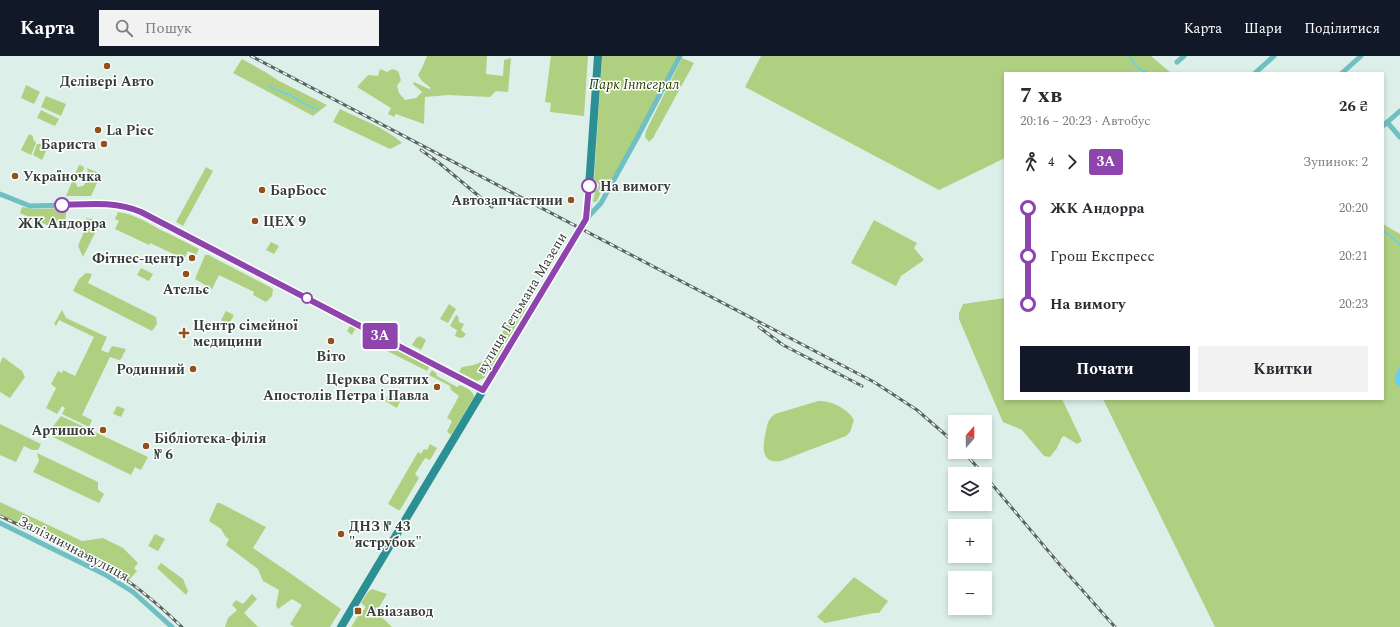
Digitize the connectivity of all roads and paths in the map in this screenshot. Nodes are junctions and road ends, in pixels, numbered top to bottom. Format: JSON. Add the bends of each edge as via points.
{"nodes":[{"id":1,"x":598,"y":56,"type":"edge"},
{"id":2,"x":680,"y":56,"type":"edge"},
{"id":3,"x":1184,"y":56,"type":"edge"},
{"id":4,"x":1274,"y":56,"type":"edge"},
{"id":5,"x":1361,"y":56,"type":"edge"},
{"id":6,"x":1177,"y":62,"type":"dead end"},
{"id":7,"x":1256,"y":72,"type":"edge"},
{"id":8,"x":1343,"y":72,"type":"edge"},
{"id":9,"x":1400,"y":111,"type":"edge"},
{"id":10,"x":1385,"y":124,"type":"edge"},
{"id":11,"x":1400,"y":137,"type":"edge"},
{"id":12,"x":0,"y":194,"type":"edge"},
{"id":13,"x":587,"y":218,"type":"junction"},
{"id":14,"x":483,"y":390,"type":"junction"},
{"id":15,"x":0,"y":523,"type":"edge"},
{"id":16,"x":172,"y":627,"type":"edge"},
{"id":17,"x":340,"y":627,"type":"edge"}],
"edges":[{"from":1,"to":13,"type":"main road","name":"вулиця Гетьмана Мазепи"},
{"from":2,"to":13,"type":"street","name":"вулиця Гетьмана Мазепи","via":[[601,202]]},
{"from":3,"to":6,"type":"street"},
{"from":4,"to":7,"type":"street"},
{"from":5,"to":8,"type":"street"},
{"from":9,"to":10,"type":"street"},
{"from":10,"to":11,"type":"street"},
{"from":12,"to":14,"type":"street","via":[[30,206],[108,204],[132,208]]},
{"from":13,"to":14,"type":"main road","name":"вулиця Гетьмана Мазепи"},
{"from":14,"to":17,"type":"main road","name":"вулиця Гетьмана Мазепи"},
{"from":15,"to":16,"type":"street","name":"Залізнична вулиця","via":[[104,574],[133,592]]}]}
